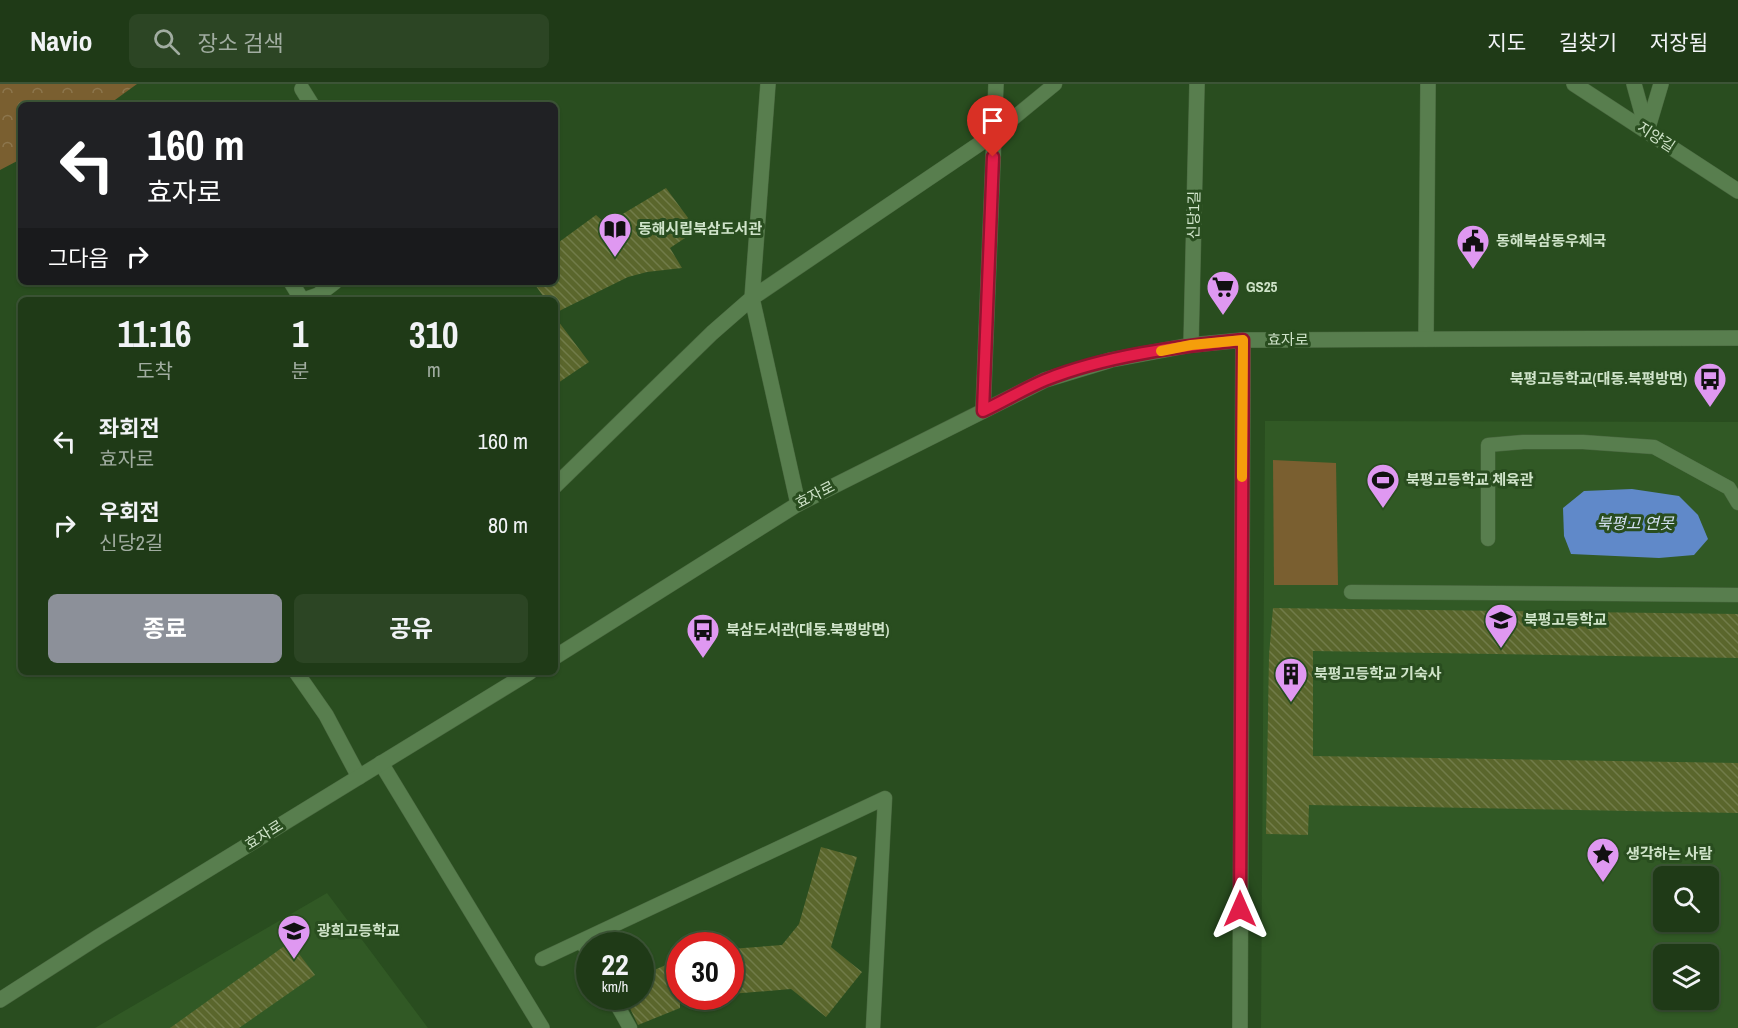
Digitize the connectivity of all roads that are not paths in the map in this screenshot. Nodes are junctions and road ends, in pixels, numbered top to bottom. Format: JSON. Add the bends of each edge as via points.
{"nodes":[{"id":1,"x":768,"y":84,"type":"edge"},
{"id":2,"x":996,"y":84,"type":"edge"},
{"id":3,"x":1055,"y":84,"type":"edge"},
{"id":4,"x":1197,"y":84,"type":"edge"},
{"id":5,"x":1428,"y":84,"type":"edge"},
{"id":6,"x":1574,"y":84,"type":"edge"},
{"id":7,"x":1634,"y":84,"type":"edge"},
{"id":8,"x":1661,"y":84,"type":"edge"},
{"id":9,"x":302,"y":89,"type":"dead end"},
{"id":10,"x":310,"y":102,"type":"edge"},
{"id":11,"x":1647,"y":131,"type":"junction"},
{"id":12,"x":994,"y":134,"type":"junction"},
{"id":13,"x":1738,"y":191,"type":"edge"},
{"id":14,"x":331,"y":285,"type":"edge"},
{"id":15,"x":312,"y":297,"type":"edge"},
{"id":16,"x":752,"y":298,"type":"junction"},
{"id":17,"x":1738,"y":338,"type":"edge"},
{"id":18,"x":1426,"y":339,"type":"junction"},
{"id":19,"x":1243,"y":340,"type":"junction"},
{"id":20,"x":1191,"y":345,"type":"junction"},
{"id":21,"x":983,"y":411,"type":"junction"},
{"id":22,"x":558,"y":483,"type":"edge"},
{"id":23,"x":1738,"y":503,"type":"edge"},
{"id":24,"x":798,"y":504,"type":"junction"},
{"id":25,"x":1488,"y":539,"type":"dead end"},
{"id":26,"x":1351,"y":592,"type":"dead end"},
{"id":27,"x":1738,"y":595,"type":"edge"},
{"id":28,"x":558,"y":655,"type":"edge"},
{"id":29,"x":299,"y":675,"type":"edge"},
{"id":30,"x":525,"y":675,"type":"edge"},
{"id":31,"x":381,"y":763,"type":"junction"},
{"id":32,"x":359,"y":777,"type":"junction"},
{"id":33,"x":600,"y":932,"type":"edge"},
{"id":34,"x":576,"y":943,"type":"edge"},
{"id":35,"x":542,"y":959,"type":"dead end"},
{"id":36,"x":0,"y":1000,"type":"edge"},
{"id":37,"x":620,"y":1010,"type":"edge"},
{"id":38,"x":542,"y":1028,"type":"edge"},
{"id":39,"x":630,"y":1028,"type":"edge"},
{"id":40,"x":873,"y":1028,"type":"edge"},
{"id":41,"x":1240,"y":1028,"type":"edge"}],
"edges":[{"from":1,"to":16,"type":"street"},
{"from":2,"to":12,"type":"street"},
{"from":3,"to":12,"type":"lane"},
{"from":4,"to":20,"type":"street","name":"신당1길"},
{"from":5,"to":18,"type":"street"},
{"from":6,"to":11,"type":"street","name":"지양길"},
{"from":7,"to":11,"type":"street"},
{"from":8,"to":11,"type":"street"},
{"from":9,"to":10,"type":"street"},
{"from":11,"to":13,"type":"street","name":"지양길"},
{"from":12,"to":16,"type":"street"},
{"from":12,"to":21,"type":"street"},
{"from":14,"to":15,"type":"street"},
{"from":16,"to":22,"type":"street"},
{"from":16,"to":24,"type":"street"},
{"from":17,"to":18,"type":"street","name":"효자로"},
{"from":18,"to":19,"type":"street","name":"효자로"},
{"from":19,"to":20,"type":"street","name":"효자로"},
{"from":19,"to":41,"type":"street"},
{"from":20,"to":21,"type":"street","name":"효자로","via":[[1111,360],[1045,380]]},
{"from":21,"to":24,"type":"street","name":"효자로"},
{"from":23,"to":25,"type":"lane","via":[[1729,489],[1654,447],[1583,442],[1488,445]]},
{"from":24,"to":28,"type":"street","name":"효자로"},
{"from":26,"to":27,"type":"lane"},
{"from":29,"to":32,"type":"street"},
{"from":30,"to":31,"type":"street","name":"효자로"},
{"from":31,"to":32,"type":"street","name":"효자로"},
{"from":31,"to":38,"type":"street"},
{"from":32,"to":36,"type":"street","name":"효자로"},
{"from":33,"to":40,"type":"lane","via":[[885,798]]},
{"from":34,"to":35,"type":"lane"},
{"from":37,"to":39,"type":"lane"}]}
